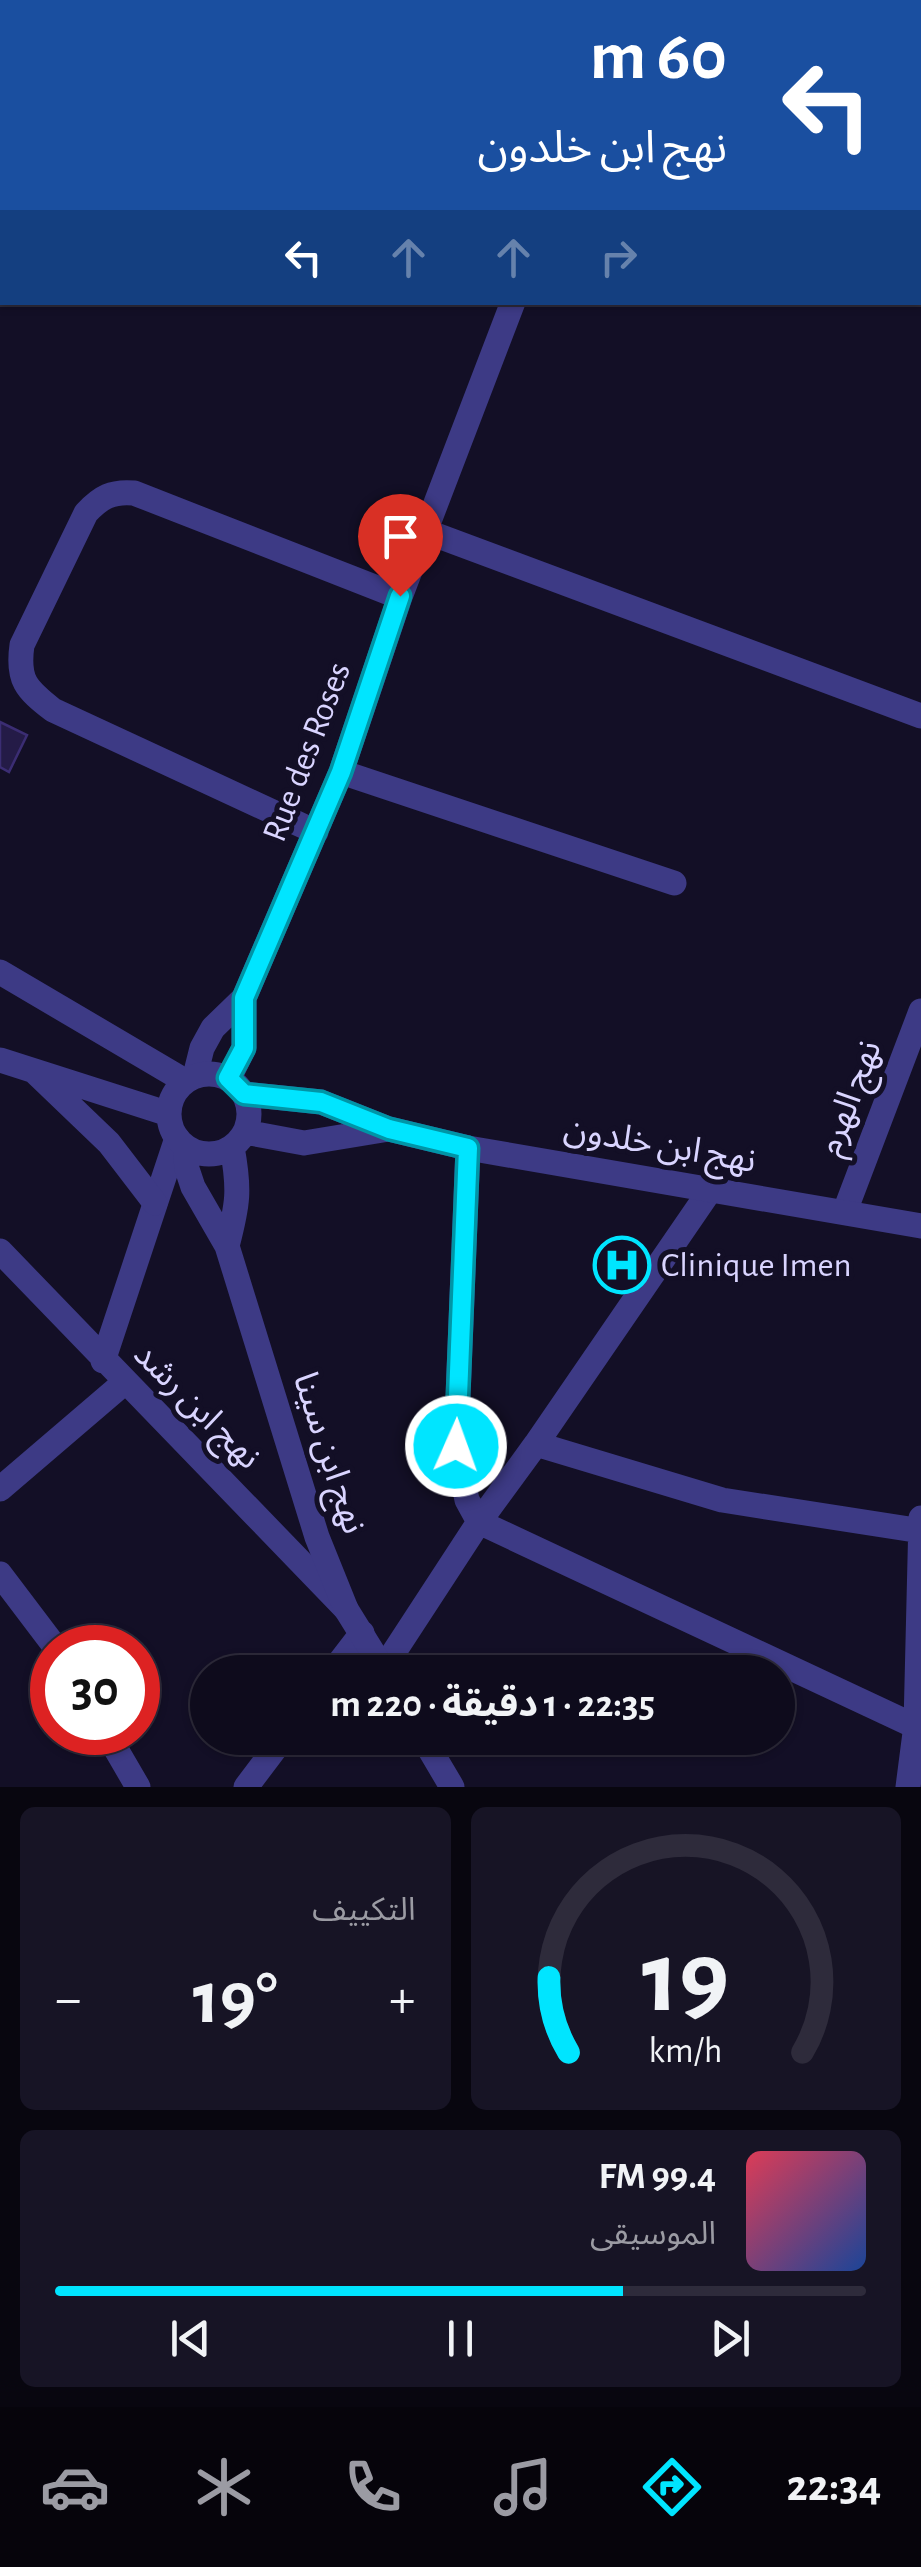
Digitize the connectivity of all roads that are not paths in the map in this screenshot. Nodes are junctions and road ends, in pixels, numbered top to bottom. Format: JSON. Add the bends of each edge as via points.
{"nodes":[{"id":1,"x":512,"y":305,"type":"edge"},
{"id":2,"x":425,"y":531,"type":"junction"},
{"id":3,"x":400,"y":596,"type":"junction"},
{"id":4,"x":921,"y":716,"type":"edge"},
{"id":5,"x":341,"y":772,"type":"junction"},
{"id":6,"x":316,"y":832,"type":"junction"},
{"id":7,"x":674,"y":883,"type":"dead end"},
{"id":8,"x":0,"y":972,"type":"edge"},
{"id":9,"x":244,"y":998,"type":"junction"},
{"id":10,"x":921,"y":1011,"type":"edge"},
{"id":11,"x":0,"y":1060,"type":"edge"},
{"id":12,"x":35,"y":1072,"type":"junction"},
{"id":13,"x":190,"y":1079,"type":"junction"},
{"id":14,"x":236,"y":1086,"type":"junction"},
{"id":15,"x":389,"y":1129,"type":"junction"},
{"id":16,"x":177,"y":1133,"type":"junction"},
{"id":17,"x":239,"y":1140,"type":"junction"},
{"id":18,"x":468,"y":1148,"type":"junction"},
{"id":19,"x":711,"y":1188,"type":"junction"},
{"id":20,"x":155,"y":1202,"type":"junction"},
{"id":21,"x":845,"y":1211,"type":"junction"},
{"id":22,"x":921,"y":1226,"type":"edge"},
{"id":23,"x":227,"y":1246,"type":"junction"},
{"id":24,"x":0,"y":1251,"type":"edge"},
{"id":25,"x":103,"y":1360,"type":"junction"},
{"id":26,"x":125,"y":1382,"type":"junction"},
{"id":27,"x":536,"y":1444,"type":"junction"},
{"id":28,"x":0,"y":1489,"type":"edge"},
{"id":29,"x":480,"y":1522,"type":"junction"},
{"id":30,"x":920,"y":1525,"type":"edge"},
{"id":31,"x":0,"y":1574,"type":"edge"},
{"id":32,"x":346,"y":1608,"type":"junction"},
{"id":33,"x":39,"y":1625,"type":"edge"},
{"id":34,"x":362,"y":1634,"type":"junction"},
{"id":35,"x":345,"y":1655,"type":"edge"},
{"id":36,"x":374,"y":1655,"type":"edge"},
{"id":37,"x":394,"y":1655,"type":"edge"},
{"id":38,"x":918,"y":1727,"type":"edge"},
{"id":39,"x":119,"y":1755,"type":"edge"},
{"id":40,"x":270,"y":1755,"type":"edge"},
{"id":41,"x":433,"y":1755,"type":"edge"},
{"id":42,"x":138,"y":1787,"type":"edge"},
{"id":43,"x":246,"y":1787,"type":"edge"},
{"id":44,"x":452,"y":1787,"type":"edge"},
{"id":45,"x":908,"y":1787,"type":"edge"}],
"edges":[{"from":1,"to":2,"type":"street","name":"Rue des Roses"},
{"from":2,"to":3,"type":"street","name":"Rue des Roses"},
{"from":2,"to":4,"type":"street"},
{"from":3,"to":5,"type":"street","name":"Rue des Roses"},
{"from":3,"to":6,"type":"street","via":[[134,493],[116,492],[86,513],[22,645],[18,668],[29,691],[52,710]]},
{"from":5,"to":6,"type":"street","name":"Rue des Roses"},
{"from":5,"to":7,"type":"street"},
{"from":6,"to":9,"type":"street","name":"Rue des Roses"},
{"from":8,"to":13,"type":"street"},
{"from":9,"to":13,"type":"street","name":"Rue des Roses","via":[[213,1028]]},
{"from":9,"to":14,"type":"street","name":"Rue des Roses"},
{"from":10,"to":21,"type":"street","name":"نهج الهرم"},
{"from":11,"to":12,"type":"street"},
{"from":12,"to":16,"type":"street"},
{"from":12,"to":20,"type":"street","via":[[108,1143]]},
{"from":13,"to":14,"type":"street","via":[[218,1074]]},
{"from":13,"to":16,"type":"street","via":[[176,1090]]},
{"from":14,"to":15,"type":"street","name":"نهج ابن خلدون","via":[[321,1102]]},
{"from":14,"to":17,"type":"street","via":[[249,1106]]},
{"from":15,"to":17,"type":"street","name":"نهج ابن خلدون","via":[[304,1143]]},
{"from":15,"to":18,"type":"street","name":"نهج ابن خلدون"},
{"from":16,"to":17,"type":"street","via":[[200,1153],[217,1154]]},
{"from":16,"to":20,"type":"street"},
{"from":16,"to":23,"type":"street","name":"نهج ابن سينا","via":[[193,1188]]},
{"from":17,"to":23,"type":"street","via":[[238,1207]]},
{"from":18,"to":19,"type":"street","name":"نهج ابن خلدون"},
{"from":18,"to":29,"type":"street","via":[[456,1446],[466,1500]]},
{"from":19,"to":21,"type":"street","name":"نهج ابن خلدون"},
{"from":19,"to":27,"type":"street"},
{"from":20,"to":25,"type":"street"},
{"from":21,"to":22,"type":"street","name":"نهج ابن خلدون"},
{"from":23,"to":32,"type":"street","name":"نهج ابن سينا","via":[[317,1537]]},
{"from":24,"to":25,"type":"street","name":"نهج ابن رشد"},
{"from":25,"to":26,"type":"street","name":"نهج ابن رشد"},
{"from":26,"to":28,"type":"street"},
{"from":26,"to":32,"type":"street","name":"نهج ابن رشد"},
{"from":27,"to":29,"type":"street"},
{"from":27,"to":30,"type":"street","via":[[722,1500]]},
{"from":29,"to":37,"type":"street"},
{"from":29,"to":38,"type":"street"},
{"from":30,"to":38,"type":"street"},
{"from":31,"to":33,"type":"street"},
{"from":32,"to":34,"type":"street","name":"نهج ابن سينا"},
{"from":34,"to":35,"type":"street"},
{"from":34,"to":36,"type":"street","name":"نهج ابن سينا"},
{"from":38,"to":45,"type":"street"},
{"from":39,"to":42,"type":"street"},
{"from":40,"to":43,"type":"street"},
{"from":41,"to":44,"type":"street"}]}
